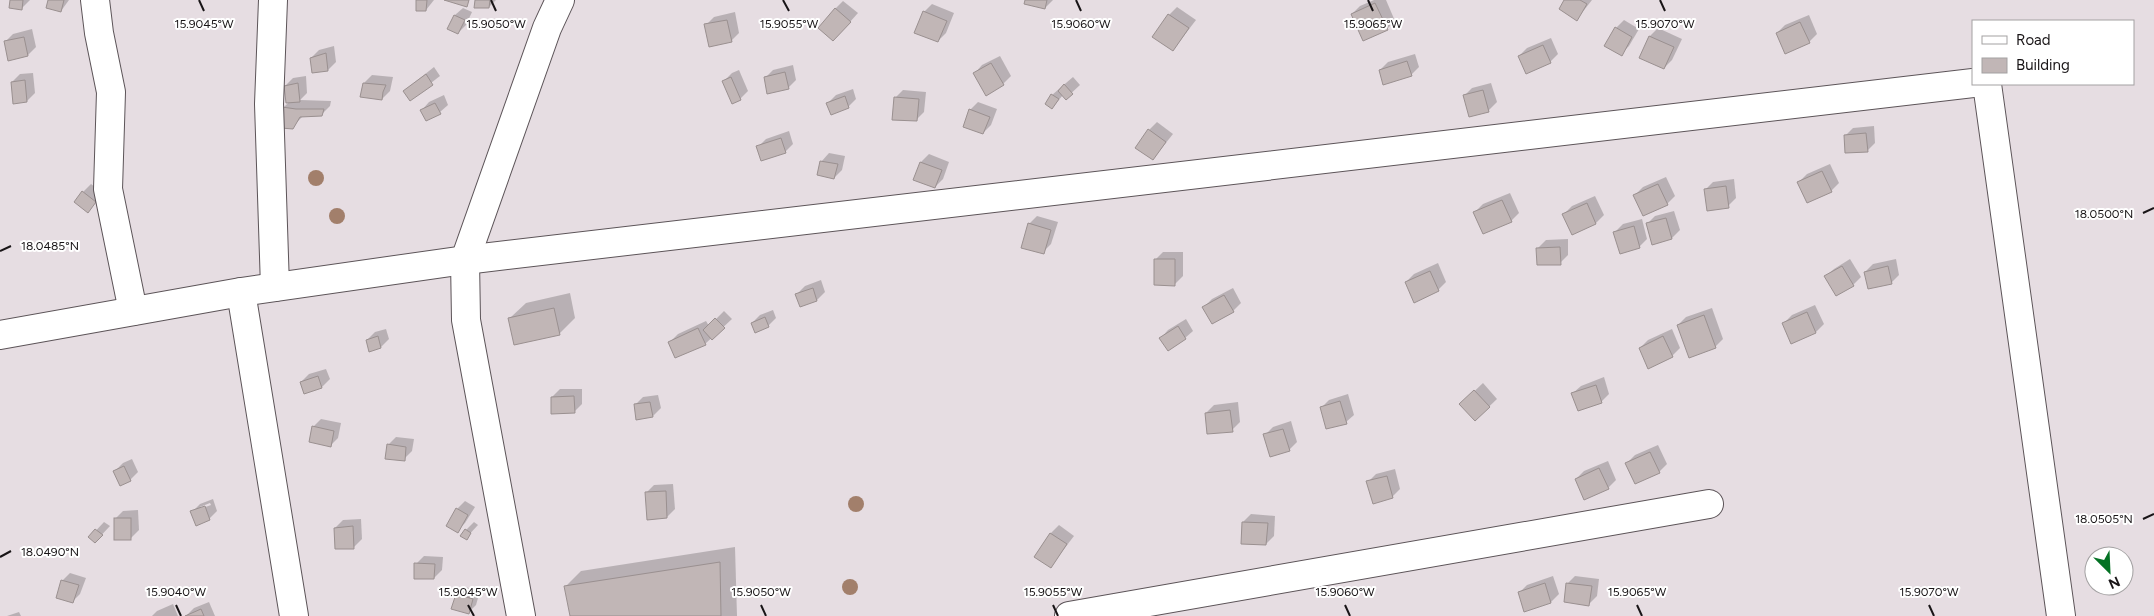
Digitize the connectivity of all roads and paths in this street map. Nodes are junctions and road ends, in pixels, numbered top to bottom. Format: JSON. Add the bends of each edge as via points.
{"nodes":[{"id":1,"x":94,"y":0,"type":"edge"},
{"id":2,"x":273,"y":0,"type":"edge"},
{"id":3,"x":560,"y":0,"type":"edge"},
{"id":4,"x":1972,"y":84,"type":"edge"},
{"id":5,"x":1987,"y":85,"type":"edge"},
{"id":6,"x":465,"y":260,"type":"junction"},
{"id":7,"x":275,"y":287,"type":"junction"},
{"id":8,"x":241,"y":292,"type":"junction"},
{"id":9,"x":133,"y":312,"type":"junction"},
{"id":10,"x":0,"y":335,"type":"edge"},
{"id":11,"x":1709,"y":504,"type":"dead end"},
{"id":12,"x":294,"y":616,"type":"edge"},
{"id":13,"x":520,"y":616,"type":"edge"},
{"id":14,"x":1068,"y":616,"type":"edge"},
{"id":15,"x":2061,"y":616,"type":"edge"}],
"edges":[{"from":1,"to":9,"type":"street","via":[[112,92],[108,189]]},
{"from":2,"to":7,"type":"street","via":[[269,104]]},
{"from":3,"to":6,"type":"street","via":[[547,28]]},
{"from":4,"to":6,"type":"street"},
{"from":5,"to":15,"type":"street"},
{"from":6,"to":7,"type":"street"},
{"from":6,"to":13,"type":"street","via":[[466,320]]},
{"from":7,"to":8,"type":"street"},
{"from":8,"to":9,"type":"street"},
{"from":8,"to":12,"type":"street"},
{"from":9,"to":10,"type":"street"},
{"from":11,"to":14,"type":"street"}]}
